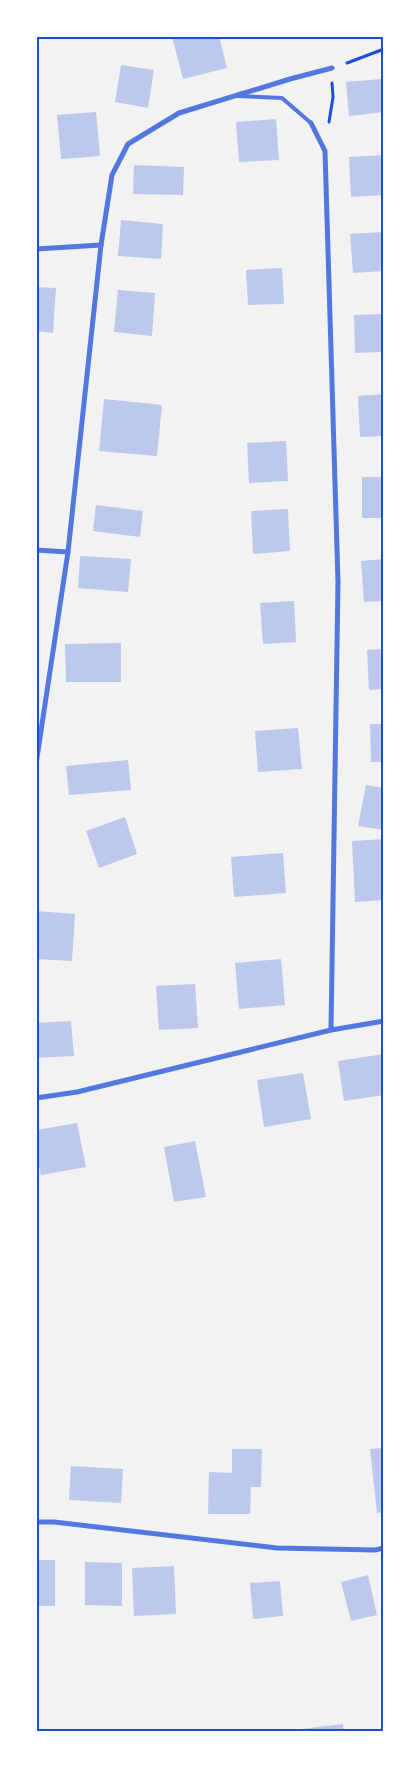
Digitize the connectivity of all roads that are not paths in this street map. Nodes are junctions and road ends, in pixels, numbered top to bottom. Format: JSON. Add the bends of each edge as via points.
{"nodes":[{"id":1,"x":332,"y":68,"type":"road end"},
{"id":2,"x":234,"y":96,"type":"junction"},
{"id":3,"x":312,"y":123,"type":"joint"},
{"id":4,"x":101,"y":245,"type":"junction"},
{"id":5,"x":36,"y":248,"type":"edge"},
{"id":6,"x":36,"y":550,"type":"edge"},
{"id":7,"x":68,"y":552,"type":"junction"},
{"id":8,"x":36,"y":764,"type":"edge"},
{"id":9,"x":384,"y":1021,"type":"edge"},
{"id":10,"x":331,"y":1030,"type":"junction"},
{"id":11,"x":36,"y":1098,"type":"edge"},
{"id":12,"x":36,"y":1522,"type":"edge"},
{"id":13,"x":384,"y":1548,"type":"edge"}],
"edges":[{"from":1,"to":2,"type":"street"},
{"from":2,"to":3,"type":"lane","via":[[282,98]]},
{"from":2,"to":4,"type":"street","via":[[180,113],[128,144],[112,175]]},
{"from":3,"to":10,"type":"street","via":[[325,151],[338,582]]},
{"from":4,"to":5,"type":"street"},
{"from":4,"to":7,"type":"street"},
{"from":6,"to":7,"type":"street"},
{"from":7,"to":8,"type":"street"},
{"from":9,"to":10,"type":"street"},
{"from":10,"to":11,"type":"street","via":[[77,1092]]},
{"from":12,"to":13,"type":"street","via":[[277,1548]]}]}
